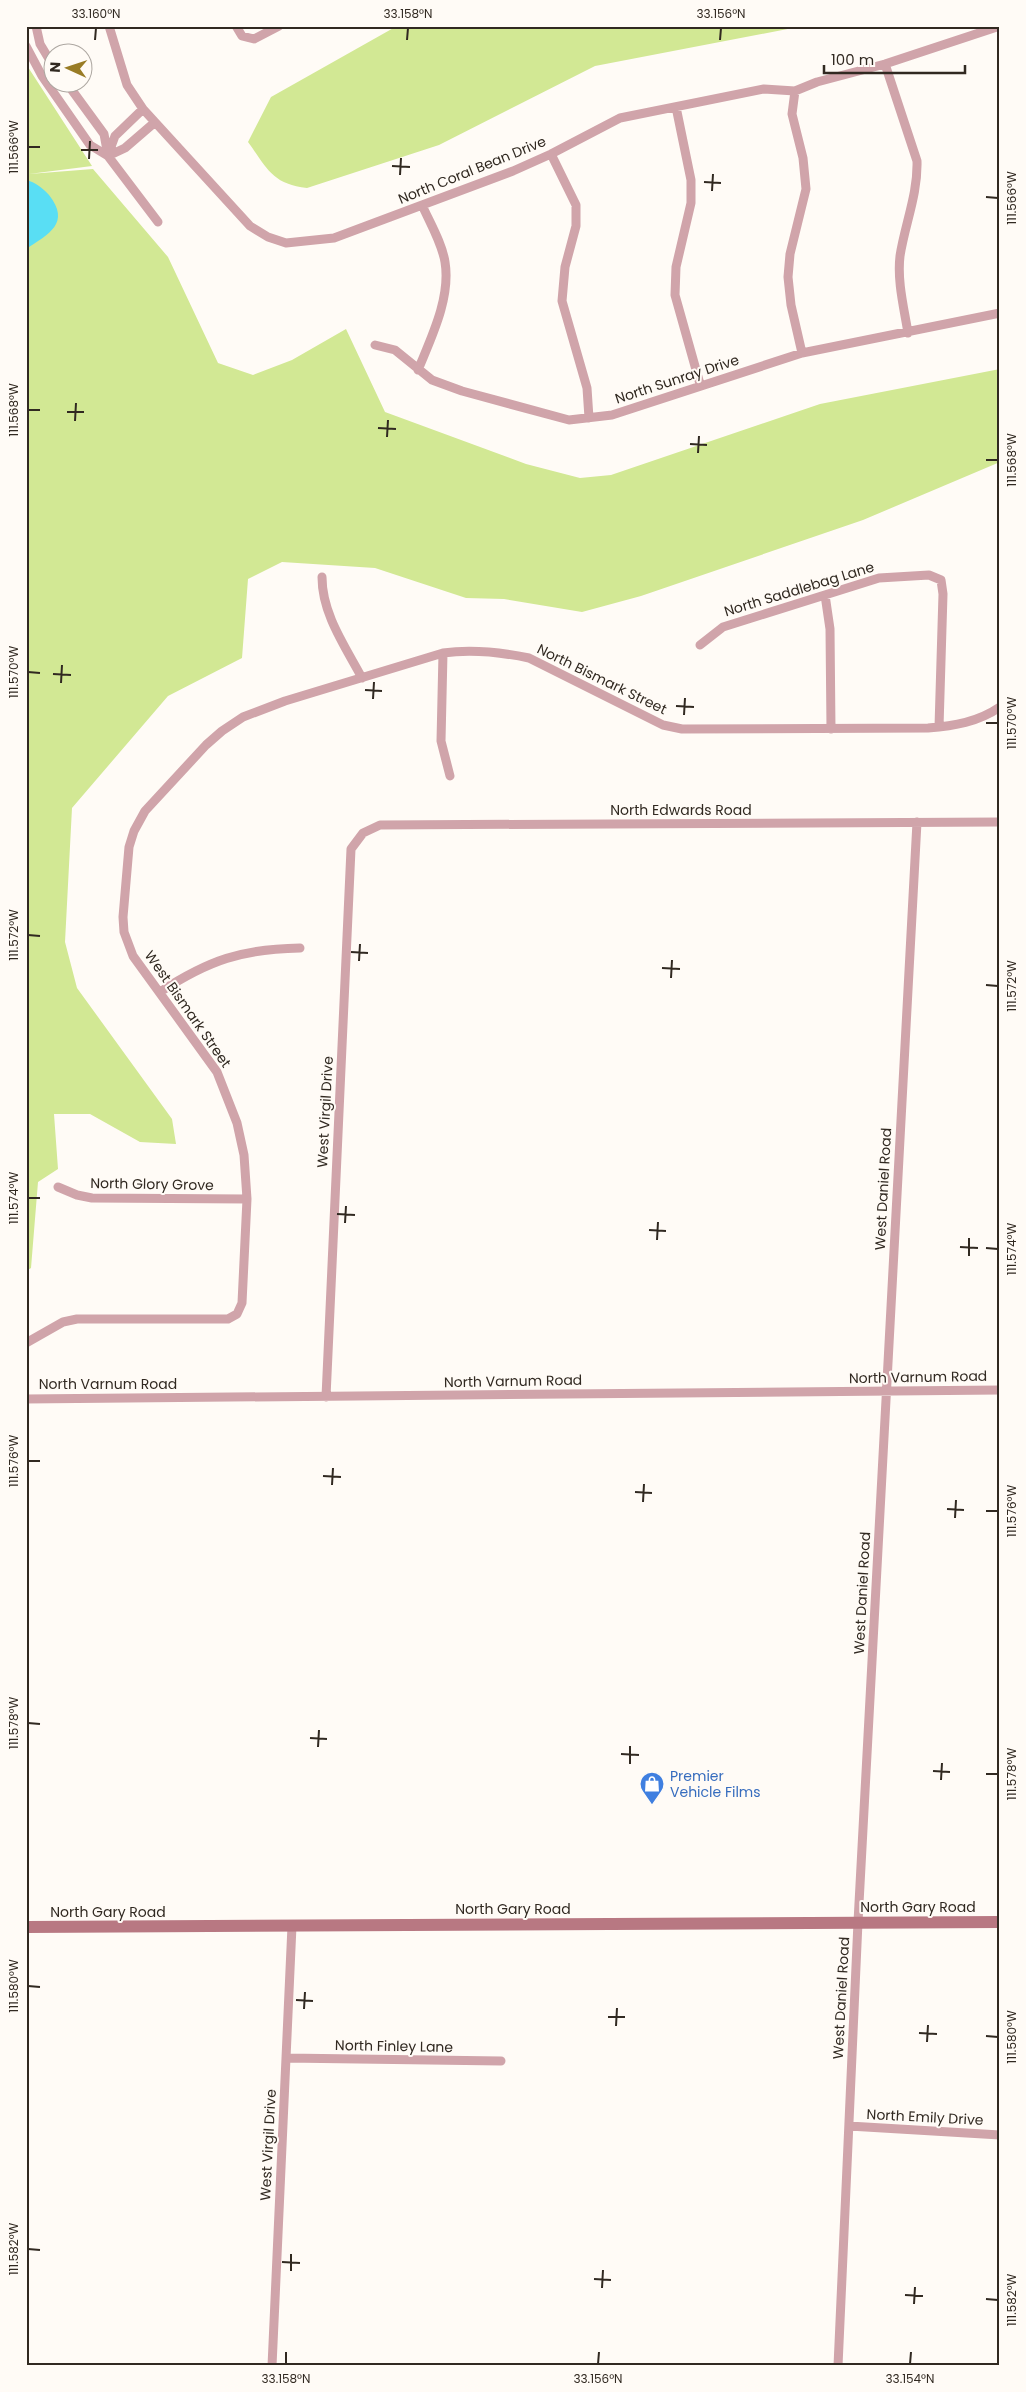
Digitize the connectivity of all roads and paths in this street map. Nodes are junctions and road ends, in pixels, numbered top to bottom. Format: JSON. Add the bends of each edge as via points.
{"nodes":[{"id":1,"x":36,"y":26,"type":"edge"},
{"id":2,"x":109,"y":26,"type":"edge"},
{"id":3,"x":236,"y":26,"type":"edge"},
{"id":4,"x":280,"y":26,"type":"edge"},
{"id":5,"x":1000,"y":26,"type":"edge"},
{"id":6,"x":26,"y":46,"type":"edge"},
{"id":7,"x":42,"y":47,"type":"edge"},
{"id":8,"x":885,"y":64,"type":"junction"},
{"id":9,"x":795,"y":91,"type":"junction"},
{"id":10,"x":73,"y":92,"type":"edge"},
{"id":11,"x":676,"y":107,"type":"junction"},
{"id":12,"x":144,"y":109,"type":"junction"},
{"id":13,"x":154,"y":123,"type":"junction"},
{"id":14,"x":551,"y":154,"type":"junction"},
{"id":15,"x":108,"y":156,"type":"junction"},
{"id":16,"x":422,"y":205,"type":"junction"},
{"id":17,"x":158,"y":222,"type":"dead end"},
{"id":18,"x":1000,"y":313,"type":"edge"},
{"id":19,"x":908,"y":332,"type":"junction"},
{"id":20,"x":375,"y":345,"type":"dead end"},
{"id":21,"x":802,"y":353,"type":"junction"},
{"id":22,"x":418,"y":370,"type":"junction"},
{"id":23,"x":700,"y":384,"type":"junction"},
{"id":24,"x":589,"y":418,"type":"junction"},
{"id":25,"x":322,"y":577,"type":"dead end"},
{"id":26,"x":825,"y":595,"type":"junction"},
{"id":27,"x":700,"y":645,"type":"dead end"},
{"id":28,"x":442,"y":653,"type":"junction"},
{"id":29,"x":362,"y":678,"type":"junction"},
{"id":30,"x":285,"y":701,"type":"joint"},
{"id":31,"x":1000,"y":707,"type":"edge"},
{"id":32,"x":939,"y":727,"type":"junction"},
{"id":33,"x":831,"y":728,"type":"junction"},
{"id":34,"x":450,"y":776,"type":"dead end"},
{"id":35,"x":917,"y":822,"type":"junction"},
{"id":36,"x":1000,"y":822,"type":"edge"},
{"id":37,"x":363,"y":833,"type":"joint"},
{"id":38,"x":300,"y":948,"type":"dead end"},
{"id":39,"x":160,"y":992,"type":"junction"},
{"id":40,"x":58,"y":1187,"type":"dead end"},
{"id":41,"x":247,"y":1199,"type":"junction"},
{"id":42,"x":26,"y":1343,"type":"edge"},
{"id":43,"x":1000,"y":1390,"type":"edge"},
{"id":44,"x":886,"y":1391,"type":"junction"},
{"id":45,"x":326,"y":1397,"type":"junction"},
{"id":46,"x":26,"y":1399,"type":"edge"},
{"id":47,"x":858,"y":1922,"type":"junction"},
{"id":48,"x":1000,"y":1922,"type":"edge"},
{"id":49,"x":292,"y":1926,"type":"junction"},
{"id":50,"x":26,"y":1927,"type":"edge"},
{"id":51,"x":286,"y":2058,"type":"junction"},
{"id":52,"x":501,"y":2061,"type":"dead end"},
{"id":53,"x":849,"y":2126,"type":"junction"},
{"id":54,"x":1000,"y":2135,"type":"edge"},
{"id":55,"x":272,"y":2366,"type":"edge"},
{"id":56,"x":838,"y":2366,"type":"edge"}],
"edges":[{"from":1,"to":7,"type":"street"},
{"from":2,"to":12,"type":"street","name":"North Coral Bean Drive","via":[[127,85]]},
{"from":3,"to":4,"type":"street","via":[[242,36],[254,39]]},
{"from":5,"to":8,"type":"street","name":"North Coral Bean Drive"},
{"from":6,"to":15,"type":"street","via":[[42,76],[90,145]]},
{"from":8,"to":9,"type":"street","name":"North Coral Bean Drive"},
{"from":8,"to":19,"type":"street","via":[[917,162],[918,178],[900,256],[900,282]]},
{"from":9,"to":11,"type":"street","name":"North Coral Bean Drive","via":[[764,89]]},
{"from":9,"to":21,"type":"street","via":[[792,114],[803,158],[806,189],[790,254],[788,277]]},
{"from":10,"to":15,"type":"street","via":[[104,134]]},
{"from":11,"to":14,"type":"street","name":"North Coral Bean Drive","via":[[620,118]]},
{"from":11,"to":23,"type":"street","via":[[691,180],[690,203],[674,282],[676,306]]},
{"from":12,"to":13,"type":"street","name":"North Coral Bean Drive"},
{"from":12,"to":15,"type":"street","via":[[115,136]]},
{"from":13,"to":15,"type":"street","via":[[126,148]]},
{"from":13,"to":16,"type":"street","name":"North Coral Bean Drive","via":[[250,226],[286,243],[334,238]]},
{"from":14,"to":16,"type":"street","name":"North Coral Bean Drive"},
{"from":14,"to":24,"type":"street","via":[[576,205],[576,226],[565,267],[562,301],[587,388]]},
{"from":15,"to":17,"type":"street"},
{"from":16,"to":22,"type":"street","via":[[445,261],[446,278],[435,328]]},
{"from":18,"to":19,"type":"street","name":"North Sunray Drive"},
{"from":19,"to":21,"type":"street","name":"North Sunray Drive"},
{"from":20,"to":22,"type":"street","name":"North Sunray Drive","via":[[395,350]]},
{"from":21,"to":23,"type":"street","name":"North Sunray Drive"},
{"from":22,"to":24,"type":"street","name":"North Sunray Drive","via":[[432,380],[462,391],[569,420]]},
{"from":23,"to":24,"type":"street","name":"North Sunray Drive","via":[[612,415]]},
{"from":25,"to":29,"type":"street","via":[[326,609]]},
{"from":26,"to":27,"type":"street","name":"North Saddlebag Lane","via":[[723,627]]},
{"from":26,"to":32,"type":"street","name":"North Saddlebag Lane","via":[[879,578],[929,575],[941,580]]},
{"from":26,"to":33,"type":"street","via":[[830,629]]},
{"from":28,"to":29,"type":"street","name":"North Bismark Street"},
{"from":28,"to":33,"type":"street","name":"North Bismark Street","via":[[483,651],[529,658],[663,725],[682,729]]},
{"from":28,"to":34,"type":"street","via":[[442,741]]},
{"from":29,"to":30,"type":"street","name":"North Bismark Street"},
{"from":30,"to":39,"type":"street","name":"West Bismark Street","via":[[243,718],[222,731],[145,811],[134,830],[129,847],[124,932],[133,956]]},
{"from":31,"to":32,"type":"street","name":"North Bismark Street","via":[[974,720]]},
{"from":32,"to":33,"type":"street","name":"North Bismark Street"},
{"from":35,"to":36,"type":"street","name":"North Edwards Road"},
{"from":35,"to":37,"type":"street","name":"North Edwards Road","via":[[380,826]]},
{"from":35,"to":44,"type":"street","name":"West Daniel Road"},
{"from":37,"to":45,"type":"street","name":"West Virgil Drive","via":[[351,849]]},
{"from":38,"to":39,"type":"street","via":[[265,949],[213,962]]},
{"from":39,"to":41,"type":"street","name":"West Bismark Street","via":[[216,1072],[229,1100],[244,1155]]},
{"from":40,"to":41,"type":"street","name":"North Glory Grove","via":[[92,1198]]},
{"from":41,"to":42,"type":"street","name":"West Bismark Street","via":[[242,1303],[237,1314],[228,1319],[77,1319],[63,1322]]},
{"from":43,"to":44,"type":"street","name":"North Varnum Road"},
{"from":44,"to":45,"type":"street","name":"North Varnum Road"},
{"from":44,"to":47,"type":"street","name":"West Daniel Road"},
{"from":45,"to":46,"type":"street","name":"North Varnum Road"},
{"from":47,"to":48,"type":"street","name":"North Gary Road"},
{"from":47,"to":49,"type":"street","name":"North Gary Road"},
{"from":47,"to":53,"type":"street","name":"West Daniel Road"},
{"from":49,"to":50,"type":"street","name":"North Gary Road"},
{"from":49,"to":51,"type":"street","name":"West Virgil Drive"},
{"from":51,"to":52,"type":"street","name":"North Finley Lane"},
{"from":51,"to":55,"type":"street","name":"West Virgil Drive"},
{"from":53,"to":54,"type":"street","name":"North Emily Drive"},
{"from":53,"to":56,"type":"street","name":"West Daniel Road"}]}
